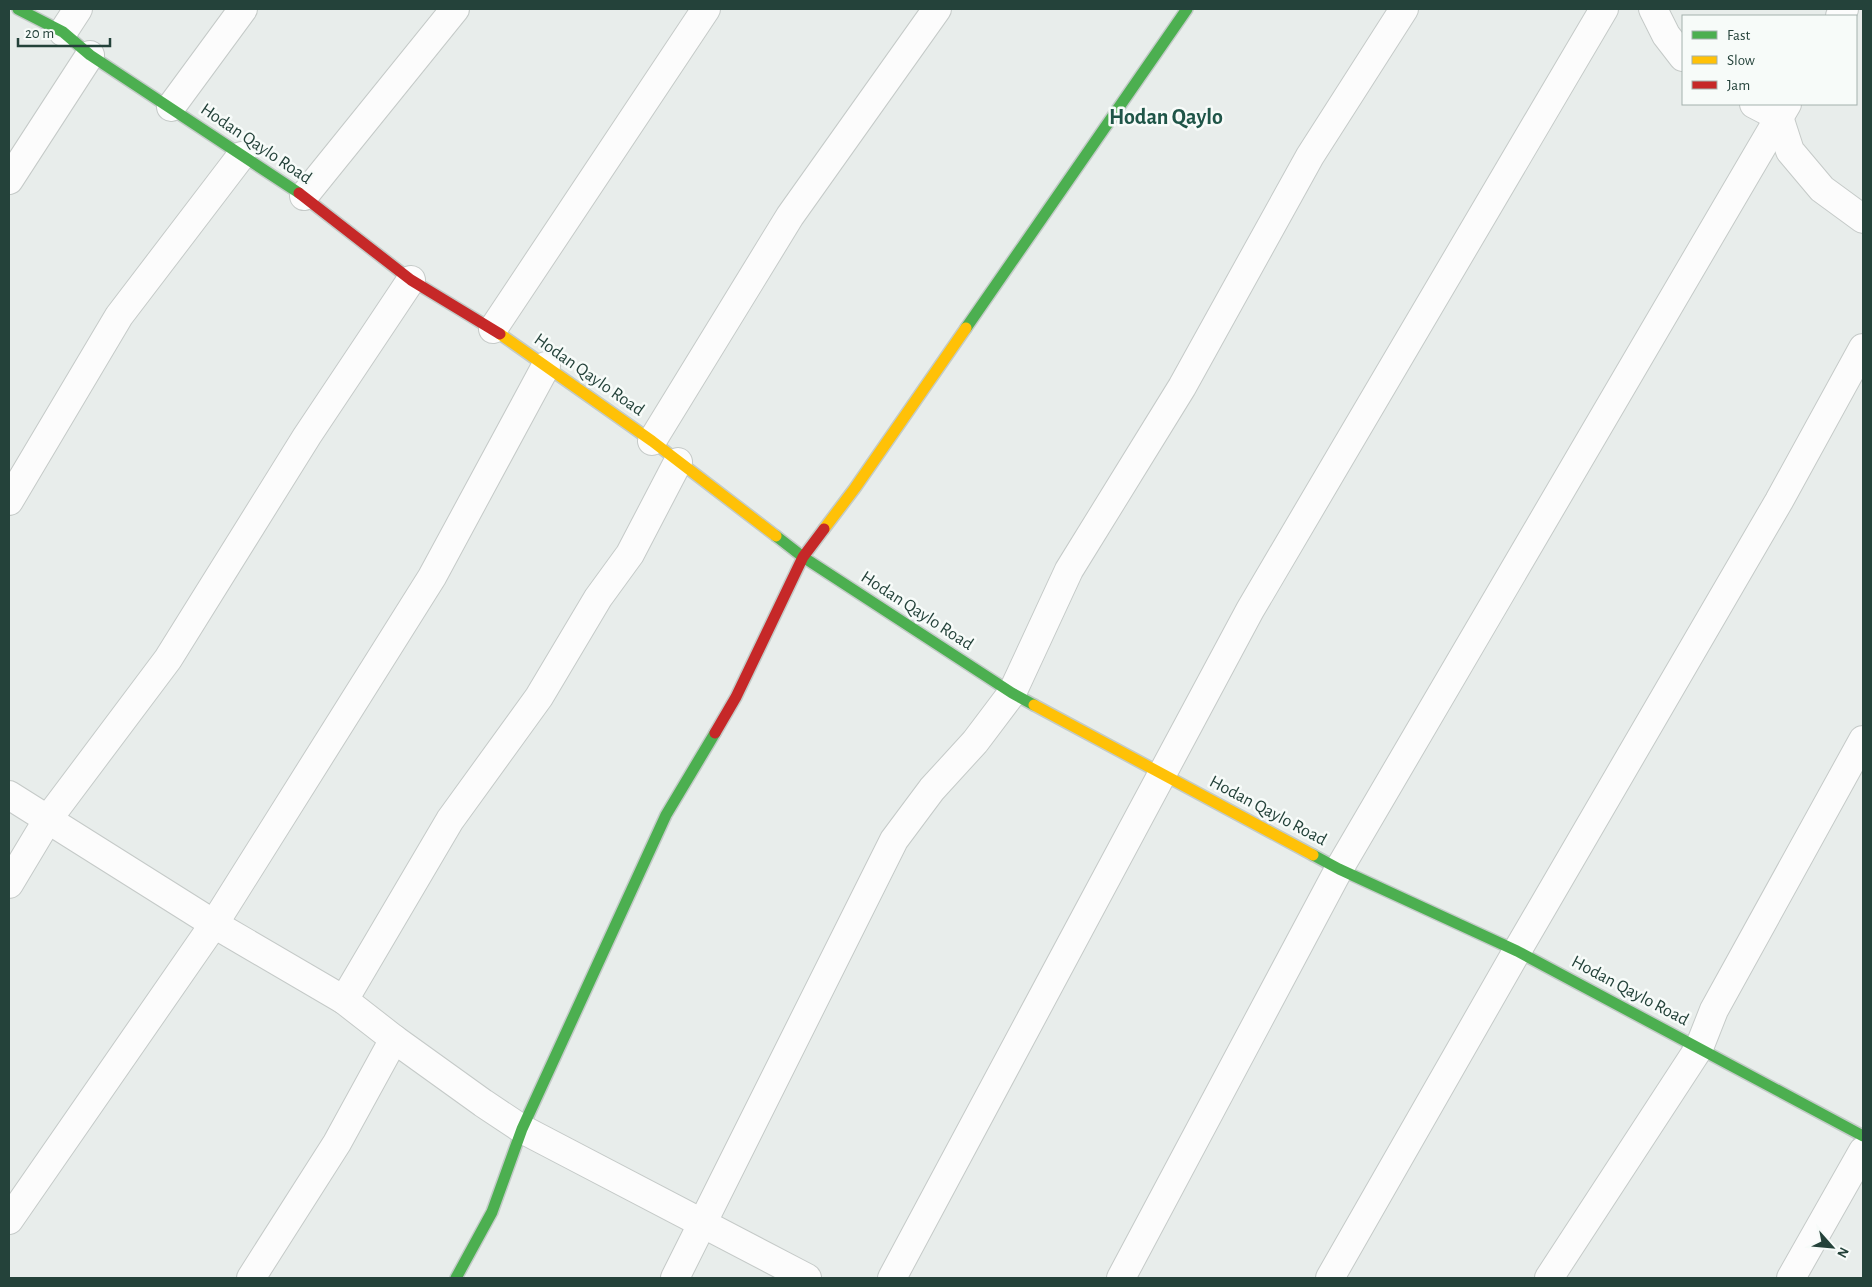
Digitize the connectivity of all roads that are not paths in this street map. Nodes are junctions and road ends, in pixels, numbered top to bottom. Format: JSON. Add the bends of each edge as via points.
{"nodes":[{"id":1,"x":18,"y":9,"type":"edge"},
{"id":2,"x":78,"y":9,"type":"edge"},
{"id":3,"x":243,"y":9,"type":"edge"},
{"id":4,"x":455,"y":9,"type":"edge"},
{"id":5,"x":706,"y":9,"type":"edge"},
{"id":6,"x":937,"y":9,"type":"edge"},
{"id":7,"x":1187,"y":9,"type":"edge"},
{"id":8,"x":1404,"y":9,"type":"edge"},
{"id":9,"x":1604,"y":9,"type":"edge"},
{"id":10,"x":1653,"y":9,"type":"edge"},
{"id":11,"x":63,"y":32,"type":"junction"},
{"id":12,"x":90,"y":55,"type":"junction"},
{"id":13,"x":1682,"y":56,"type":"edge"},
{"id":14,"x":1758,"y":105,"type":"edge"},
{"id":15,"x":171,"y":107,"type":"junction"},
{"id":16,"x":1783,"y":111,"type":"edge"},
{"id":17,"x":241,"y":156,"type":"junction"},
{"id":18,"x":9,"y":180,"type":"edge"},
{"id":19,"x":304,"y":196,"type":"junction"},
{"id":20,"x":1863,"y":219,"type":"edge"},
{"id":21,"x":411,"y":280,"type":"junction"},
{"id":22,"x":493,"y":329,"type":"junction"},
{"id":23,"x":1863,"y":348,"type":"edge"},
{"id":24,"x":546,"y":366,"type":"junction"},
{"id":25,"x":652,"y":441,"type":"junction"},
{"id":26,"x":678,"y":462,"type":"junction"},
{"id":27,"x":9,"y":501,"type":"edge"},
{"id":28,"x":803,"y":557,"type":"junction"},
{"id":29,"x":1012,"y":693,"type":"junction"},
{"id":30,"x":1863,"y":740,"type":"edge"},
{"id":31,"x":1163,"y":774,"type":"junction"},
{"id":32,"x":9,"y":796,"type":"edge"},
{"id":33,"x":48,"y":819,"type":"junction"},
{"id":34,"x":1339,"y":869,"type":"junction"},
{"id":35,"x":9,"y":884,"type":"edge"},
{"id":36,"x":214,"y":924,"type":"junction"},
{"id":37,"x":1517,"y":951,"type":"junction"},
{"id":38,"x":344,"y":1000,"type":"junction"},
{"id":39,"x":394,"y":1039,"type":"junction"},
{"id":40,"x":1699,"y":1048,"type":"junction"},
{"id":41,"x":522,"y":1129,"type":"junction"},
{"id":42,"x":1863,"y":1136,"type":"edge"},
{"id":43,"x":1863,"y":1151,"type":"edge"},
{"id":44,"x":9,"y":1220,"type":"edge"},
{"id":45,"x":703,"y":1225,"type":"junction"},
{"id":46,"x":251,"y":1278,"type":"edge"},
{"id":47,"x":456,"y":1278,"type":"edge"},
{"id":48,"x":675,"y":1278,"type":"edge"},
{"id":49,"x":807,"y":1278,"type":"edge"},
{"id":50,"x":892,"y":1278,"type":"edge"},
{"id":51,"x":1121,"y":1278,"type":"edge"},
{"id":52,"x":1330,"y":1278,"type":"edge"},
{"id":53,"x":1549,"y":1278,"type":"edge"},
{"id":54,"x":1792,"y":1278,"type":"edge"}],
"edges":[{"from":1,"to":11,"type":"street","name":"Hodan Qaylo Road"},
{"from":2,"to":11,"type":"street"},
{"from":3,"to":15,"type":"street"},
{"from":4,"to":19,"type":"street"},
{"from":5,"to":22,"type":"street"},
{"from":6,"to":25,"type":"street","via":[[790,216]]},
{"from":7,"to":28,"type":"street","via":[[855,488]]},
{"from":8,"to":29,"type":"street","via":[[1310,156],[1182,387],[1069,570]]},
{"from":9,"to":31,"type":"street","via":[[1250,610]]},
{"from":10,"to":13,"type":"street","via":[[1666,35]]},
{"from":11,"to":12,"type":"street","name":"Hodan Qaylo Road"},
{"from":12,"to":15,"type":"street","name":"Hodan Qaylo Road"},
{"from":12,"to":18,"type":"street"},
{"from":14,"to":16,"type":"street"},
{"from":15,"to":17,"type":"street","name":"Hodan Qaylo Road"},
{"from":16,"to":20,"type":"street","via":[[1790,151],[1822,189]]},
{"from":16,"to":34,"type":"street"},
{"from":17,"to":19,"type":"street","name":"Hodan Qaylo Road"},
{"from":17,"to":27,"type":"street","via":[[119,316]]},
{"from":19,"to":21,"type":"street","name":"Hodan Qaylo Road"},
{"from":21,"to":22,"type":"street","name":"Hodan Qaylo Road"},
{"from":21,"to":33,"type":"street","via":[[307,436],[168,659]]},
{"from":22,"to":24,"type":"street","name":"Hodan Qaylo Road"},
{"from":23,"to":37,"type":"street","via":[[1779,501]]},
{"from":24,"to":25,"type":"street","name":"Hodan Qaylo Road"},
{"from":24,"to":36,"type":"street","via":[[432,577]]},
{"from":25,"to":26,"type":"street","name":"Hodan Qaylo Road"},
{"from":26,"to":28,"type":"street","name":"Hodan Qaylo Road"},
{"from":26,"to":38,"type":"street","via":[[630,554],[598,598],[539,697],[450,820]]},
{"from":28,"to":29,"type":"street","name":"Hodan Qaylo Road"},
{"from":28,"to":41,"type":"street","via":[[736,697],[666,815]]},
{"from":29,"to":31,"type":"street","name":"Hodan Qaylo Road"},
{"from":29,"to":45,"type":"street","via":[[894,840]]},
{"from":30,"to":40,"type":"street","via":[[1714,1010]]},
{"from":31,"to":34,"type":"street","name":"Hodan Qaylo Road"},
{"from":31,"to":50,"type":"street"},
{"from":32,"to":33,"type":"street"},
{"from":33,"to":35,"type":"street"},
{"from":33,"to":36,"type":"street"},
{"from":34,"to":37,"type":"street","name":"Hodan Qaylo Road"},
{"from":34,"to":51,"type":"street"},
{"from":36,"to":38,"type":"street"},
{"from":36,"to":44,"type":"street"},
{"from":37,"to":40,"type":"street","name":"Hodan Qaylo Road"},
{"from":37,"to":52,"type":"street"},
{"from":38,"to":39,"type":"street"},
{"from":39,"to":41,"type":"street"},
{"from":39,"to":46,"type":"street","via":[[337,1143]]},
{"from":40,"to":42,"type":"street","name":"Hodan Qaylo Road"},
{"from":40,"to":53,"type":"street"},
{"from":41,"to":45,"type":"street"},
{"from":41,"to":47,"type":"street","via":[[492,1212]]},
{"from":43,"to":54,"type":"street"},
{"from":45,"to":48,"type":"street"},
{"from":45,"to":49,"type":"street"}]}
